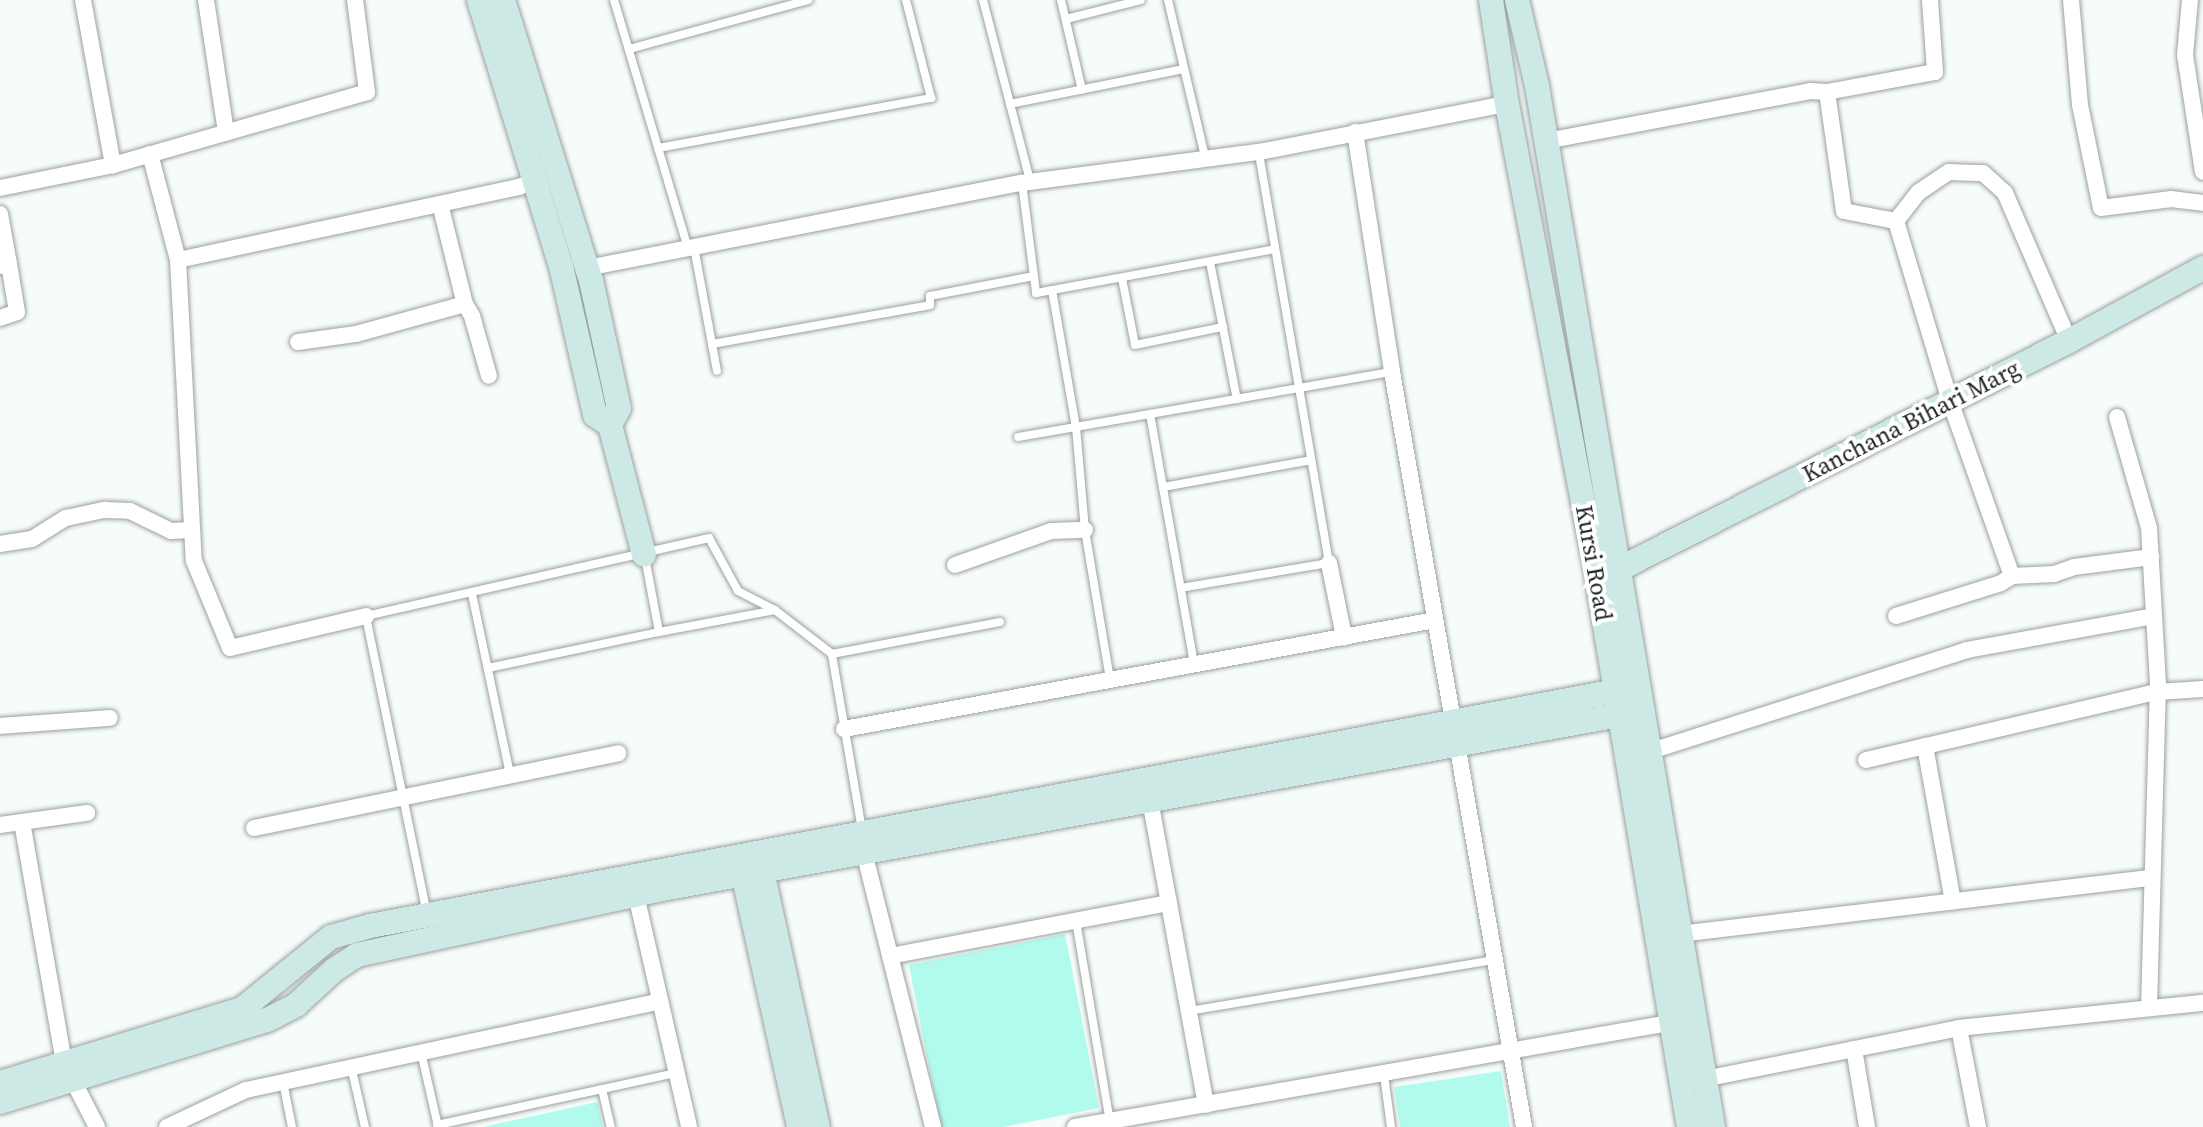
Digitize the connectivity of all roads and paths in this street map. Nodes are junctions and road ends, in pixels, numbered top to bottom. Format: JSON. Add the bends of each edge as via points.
{"nodes":[{"id":1,"x":83,"y":0,"type":"edge"},
{"id":2,"x":206,"y":0,"type":"edge"},
{"id":3,"x":355,"y":0,"type":"edge"},
{"id":4,"x":479,"y":0,"type":"edge"},
{"id":5,"x":503,"y":0,"type":"edge"},
{"id":6,"x":614,"y":0,"type":"edge"},
{"id":7,"x":808,"y":0,"type":"edge"},
{"id":8,"x":906,"y":0,"type":"edge"},
{"id":9,"x":983,"y":0,"type":"edge"},
{"id":10,"x":1061,"y":0,"type":"edge"},
{"id":11,"x":1141,"y":0,"type":"edge"},
{"id":12,"x":1168,"y":0,"type":"edge"},
{"id":13,"x":1491,"y":0,"type":"edge"},
{"id":14,"x":1517,"y":0,"type":"edge"},
{"id":15,"x":1930,"y":0,"type":"edge"},
{"id":16,"x":2071,"y":0,"type":"edge"},
{"id":17,"x":2190,"y":0,"type":"edge"},
{"id":18,"x":1066,"y":19,"type":"junction"},
{"id":19,"x":629,"y":49,"type":"junction"},
{"id":20,"x":1184,"y":69,"type":"junction"},
{"id":21,"x":1082,"y":90,"type":"junction"},
{"id":22,"x":1827,"y":92,"type":"junction"},
{"id":23,"x":1010,"y":104,"type":"junction"},
{"id":24,"x":1507,"y":104,"type":"junction"},
{"id":25,"x":1355,"y":132,"type":"junction"},
{"id":26,"x":226,"y":133,"type":"junction"},
{"id":27,"x":1546,"y":141,"type":"junction"},
{"id":28,"x":658,"y":148,"type":"junction"},
{"id":29,"x":1259,"y":152,"type":"junction"},
{"id":30,"x":150,"y":154,"type":"junction"},
{"id":31,"x":1205,"y":156,"type":"junction"},
{"id":32,"x":113,"y":165,"type":"junction"},
{"id":33,"x":2203,"y":172,"type":"edge"},
{"id":34,"x":535,"y":180,"type":"junction"},
{"id":35,"x":1026,"y":183,"type":"junction"},
{"id":36,"x":0,"y":188,"type":"edge"},
{"id":37,"x":2203,"y":203,"type":"edge"},
{"id":38,"x":440,"y":204,"type":"junction"},
{"id":39,"x":0,"y":214,"type":"edge"},
{"id":40,"x":1896,"y":221,"type":"junction"},
{"id":41,"x":691,"y":247,"type":"junction"},
{"id":42,"x":1275,"y":249,"type":"junction"},
{"id":43,"x":178,"y":260,"type":"junction"},
{"id":44,"x":1210,"y":262,"type":"junction"},
{"id":45,"x":4,"y":265,"type":"edge"},
{"id":46,"x":587,"y":268,"type":"junction"},
{"id":47,"x":2203,"y":272,"type":"edge"},
{"id":48,"x":1034,"y":276,"type":"junction"},
{"id":49,"x":1122,"y":278,"type":"junction"},
{"id":50,"x":1052,"y":290,"type":"junction"},
{"id":51,"x":465,"y":304,"type":"junction"},
{"id":52,"x":0,"y":318,"type":"edge"},
{"id":53,"x":1223,"y":327,"type":"junction"},
{"id":54,"x":2069,"y":341,"type":"junction"},
{"id":55,"x":298,"y":342,"type":"dead end"},
{"id":56,"x":712,"y":344,"type":"junction"},
{"id":57,"x":717,"y":371,"type":"dead end"},
{"id":58,"x":1392,"y":372,"type":"junction"},
{"id":59,"x":489,"y":376,"type":"dead end"},
{"id":60,"x":1301,"y":388,"type":"junction"},
{"id":61,"x":1237,"y":399,"type":"junction"},
{"id":62,"x":1950,"y":401,"type":"junction"},
{"id":63,"x":1150,"y":414,"type":"junction"},
{"id":64,"x":2117,"y":417,"type":"dead end"},
{"id":65,"x":610,"y":425,"type":"junction"},
{"id":66,"x":1076,"y":427,"type":"junction"},
{"id":67,"x":1018,"y":437,"type":"dead end"},
{"id":68,"x":1311,"y":460,"type":"junction"},
{"id":69,"x":1163,"y":487,"type":"junction"},
{"id":70,"x":192,"y":530,"type":"junction"},
{"id":71,"x":1085,"y":530,"type":"junction"},
{"id":72,"x":0,"y":544,"type":"edge"},
{"id":73,"x":644,"y":555,"type":"junction"},
{"id":74,"x":2151,"y":557,"type":"junction"},
{"id":75,"x":1329,"y":563,"type":"junction"},
{"id":76,"x":955,"y":565,"type":"dead end"},
{"id":77,"x":1617,"y":570,"type":"junction"},
{"id":78,"x":2012,"y":576,"type":"junction"},
{"id":79,"x":1181,"y":588,"type":"junction"},
{"id":80,"x":472,"y":594,"type":"junction"},
{"id":81,"x":775,"y":610,"type":"junction"},
{"id":82,"x":366,"y":616,"type":"junction"},
{"id":83,"x":1896,"y":616,"type":"dead end"},
{"id":84,"x":2154,"y":616,"type":"junction"},
{"id":85,"x":1435,"y":620,"type":"junction"},
{"id":86,"x":1000,"y":622,"type":"dead end"},
{"id":87,"x":659,"y":632,"type":"junction"},
{"id":88,"x":1344,"y":637,"type":"junction"},
{"id":89,"x":832,"y":654,"type":"junction"},
{"id":90,"x":1194,"y":664,"type":"junction"},
{"id":91,"x":488,"y":668,"type":"junction"},
{"id":92,"x":1110,"y":680,"type":"junction"},
{"id":93,"x":1627,"y":689,"type":"junction"},
{"id":94,"x":2203,"y":689,"type":"edge"},
{"id":95,"x":2157,"y":692,"type":"junction"},
{"id":96,"x":1631,"y":713,"type":"junction"},
{"id":97,"x":110,"y":718,"type":"dead end"},
{"id":98,"x":0,"y":726,"type":"edge"},
{"id":99,"x":844,"y":729,"type":"junction"},
{"id":100,"x":1455,"y":733,"type":"junction"},
{"id":101,"x":1925,"y":746,"type":"junction"},
{"id":102,"x":1648,"y":752,"type":"junction"},
{"id":103,"x":618,"y":753,"type":"dead end"},
{"id":104,"x":1866,"y":760,"type":"dead end"},
{"id":105,"x":510,"y":775,"type":"junction"},
{"id":106,"x":403,"y":797,"type":"junction"},
{"id":107,"x":1150,"y":800,"type":"junction"},
{"id":108,"x":87,"y":813,"type":"dead end"},
{"id":109,"x":22,"y":822,"type":"junction"},
{"id":110,"x":0,"y":825,"type":"edge"},
{"id":111,"x":254,"y":828,"type":"dead end"},
{"id":112,"x":863,"y":841,"type":"junction"},
{"id":113,"x":750,"y":863,"type":"junction"},
{"id":114,"x":2152,"y":878,"type":"junction"},
{"id":115,"x":636,"y":895,"type":"junction"},
{"id":116,"x":1953,"y":901,"type":"junction"},
{"id":117,"x":1169,"y":903,"type":"junction"},
{"id":118,"x":1076,"y":921,"type":"junction"},
{"id":119,"x":429,"y":927,"type":"junction"},
{"id":120,"x":1679,"y":934,"type":"junction"},
{"id":121,"x":890,"y":956,"type":"junction"},
{"id":122,"x":1494,"y":960,"type":"junction"},
{"id":123,"x":660,"y":1001,"type":"junction"},
{"id":124,"x":2203,"y":1003,"type":"edge"},
{"id":125,"x":2149,"y":1008,"type":"junction"},
{"id":126,"x":1188,"y":1011,"type":"junction"},
{"id":127,"x":1682,"y":1021,"type":"junction"},
{"id":128,"x":1959,"y":1028,"type":"junction"},
{"id":129,"x":1854,"y":1049,"type":"junction"},
{"id":130,"x":421,"y":1052,"type":"junction"},
{"id":131,"x":1511,"y":1053,"type":"junction"},
{"id":132,"x":351,"y":1066,"type":"junction"},
{"id":133,"x":68,"y":1071,"type":"junction"},
{"id":134,"x":676,"y":1073,"type":"junction"},
{"id":135,"x":1384,"y":1075,"type":"junction"},
{"id":136,"x":1704,"y":1079,"type":"junction"},
{"id":137,"x":283,"y":1082,"type":"junction"},
{"id":138,"x":0,"y":1083,"type":"edge"},
{"id":139,"x":602,"y":1089,"type":"junction"},
{"id":140,"x":0,"y":1102,"type":"edge"},
{"id":141,"x":1206,"y":1105,"type":"junction"},
{"id":142,"x":1110,"y":1121,"type":"junction"},
{"id":143,"x":438,"y":1126,"type":"edge"},
{"id":144,"x":97,"y":1127,"type":"edge"},
{"id":145,"x":167,"y":1127,"type":"edge"},
{"id":146,"x":292,"y":1127,"type":"edge"},
{"id":147,"x":365,"y":1127,"type":"edge"},
{"id":148,"x":611,"y":1127,"type":"edge"},
{"id":149,"x":689,"y":1127,"type":"edge"},
{"id":150,"x":799,"y":1127,"type":"edge"},
{"id":151,"x":818,"y":1127,"type":"edge"},
{"id":152,"x":933,"y":1127,"type":"edge"},
{"id":153,"x":1075,"y":1127,"type":"edge"},
{"id":154,"x":1391,"y":1127,"type":"edge"},
{"id":155,"x":1524,"y":1127,"type":"edge"},
{"id":156,"x":1689,"y":1127,"type":"edge"},
{"id":157,"x":1713,"y":1127,"type":"edge"},
{"id":158,"x":1867,"y":1127,"type":"edge"},
{"id":159,"x":1978,"y":1127,"type":"edge"}],
"edges":[{"from":1,"to":32,"type":"street"},
{"from":2,"to":26,"type":"street"},
{"from":3,"to":26,"type":"street","via":[[367,92]]},
{"from":4,"to":34,"type":"street"},
{"from":5,"to":46,"type":"street"},
{"from":6,"to":19,"type":"lane"},
{"from":7,"to":19,"type":"lane"},
{"from":8,"to":28,"type":"lane","via":[[931,98]]},
{"from":9,"to":23,"type":"lane"},
{"from":10,"to":18,"type":"lane"},
{"from":11,"to":18,"type":"lane"},
{"from":12,"to":20,"type":"lane"},
{"from":13,"to":24,"type":"street","name":"Kursi Road"},
{"from":14,"to":27,"type":"street","name":"Kursi Road"},
{"from":15,"to":22,"type":"street","via":[[1935,72]]},
{"from":16,"to":37,"type":"street","via":[[2080,105],[2101,208],[2171,199]]},
{"from":17,"to":33,"type":"street","via":[[2185,55]]},
{"from":18,"to":21,"type":"lane"},
{"from":19,"to":28,"type":"lane"},
{"from":20,"to":21,"type":"lane"},
{"from":20,"to":31,"type":"lane"},
{"from":21,"to":23,"type":"lane"},
{"from":22,"to":27,"type":"street"},
{"from":22,"to":40,"type":"street","via":[[1844,211]]},
{"from":23,"to":35,"type":"lane"},
{"from":24,"to":25,"type":"street"},
{"from":24,"to":93,"type":"street","name":"Kursi Road"},
{"from":25,"to":29,"type":"street"},
{"from":25,"to":58,"type":"street"},
{"from":26,"to":30,"type":"street"},
{"from":27,"to":77,"type":"street","name":"Kursi Road"},
{"from":28,"to":41,"type":"lane"},
{"from":29,"to":31,"type":"street"},
{"from":29,"to":42,"type":"lane"},
{"from":30,"to":32,"type":"street"},
{"from":30,"to":43,"type":"street"},
{"from":31,"to":35,"type":"street"},
{"from":32,"to":36,"type":"street"},
{"from":34,"to":38,"type":"street"},
{"from":34,"to":65,"type":"street","via":[[595,415]]},
{"from":35,"to":41,"type":"street"},
{"from":35,"to":48,"type":"lane"},
{"from":38,"to":43,"type":"street"},
{"from":38,"to":51,"type":"street"},
{"from":39,"to":45,"type":"street"},
{"from":40,"to":54,"type":"street","via":[[1919,192],[1949,172],[1983,173],[2005,193]]},
{"from":40,"to":62,"type":"street"},
{"from":41,"to":46,"type":"street"},
{"from":41,"to":56,"type":"lane"},
{"from":42,"to":44,"type":"lane"},
{"from":42,"to":60,"type":"lane"},
{"from":43,"to":70,"type":"street"},
{"from":44,"to":49,"type":"lane"},
{"from":44,"to":53,"type":"lane"},
{"from":45,"to":52,"type":"street","via":[[17,312]]},
{"from":46,"to":65,"type":"street","via":[[619,408]]},
{"from":47,"to":54,"type":"street","name":"Kanchana Bihari Marg"},
{"from":48,"to":50,"type":"lane","via":[[1036,293]]},
{"from":48,"to":56,"type":"lane","via":[[930,296],[930,305]]},
{"from":49,"to":50,"type":"lane"},
{"from":49,"to":53,"type":"lane","via":[[1135,345]]},
{"from":50,"to":66,"type":"lane"},
{"from":51,"to":55,"type":"street","via":[[356,334]]},
{"from":51,"to":59,"type":"street"},
{"from":53,"to":61,"type":"lane"},
{"from":54,"to":62,"type":"street","name":"Kanchana Bihari Marg"},
{"from":56,"to":57,"type":"lane"},
{"from":58,"to":60,"type":"lane"},
{"from":58,"to":85,"type":"street"},
{"from":60,"to":61,"type":"lane"},
{"from":60,"to":68,"type":"lane"},
{"from":61,"to":63,"type":"lane"},
{"from":62,"to":77,"type":"street","name":"Kanchana Bihari Marg"},
{"from":62,"to":78,"type":"street"},
{"from":63,"to":66,"type":"lane"},
{"from":63,"to":69,"type":"lane"},
{"from":64,"to":74,"type":"street","via":[[2149,528]]},
{"from":65,"to":73,"type":"street"},
{"from":66,"to":67,"type":"lane"},
{"from":66,"to":71,"type":"lane"},
{"from":68,"to":69,"type":"lane"},
{"from":68,"to":75,"type":"lane"},
{"from":69,"to":79,"type":"lane"},
{"from":70,"to":72,"type":"street","via":[[171,531],[130,511],[105,510],[66,518],[32,539]]},
{"from":70,"to":82,"type":"street","via":[[194,561],[230,648]]},
{"from":71,"to":76,"type":"street","via":[[1051,531]]},
{"from":71,"to":92,"type":"lane"},
{"from":73,"to":80,"type":"lane"},
{"from":73,"to":81,"type":"lane","via":[[709,538],[738,591]]},
{"from":73,"to":87,"type":"lane"},
{"from":74,"to":78,"type":"street"},
{"from":74,"to":84,"type":"street"},
{"from":75,"to":79,"type":"lane"},
{"from":75,"to":88,"type":"street"},
{"from":77,"to":93,"type":"street","name":"Kursi Road"},
{"from":78,"to":83,"type":"street"},
{"from":79,"to":90,"type":"lane"},
{"from":80,"to":82,"type":"lane"},
{"from":80,"to":91,"type":"lane"},
{"from":81,"to":87,"type":"lane"},
{"from":81,"to":89,"type":"lane"},
{"from":82,"to":106,"type":"lane"},
{"from":84,"to":95,"type":"street"},
{"from":84,"to":102,"type":"street","via":[[1967,650]]},
{"from":85,"to":88,"type":"street"},
{"from":85,"to":100,"type":"street"},
{"from":86,"to":89,"type":"lane"},
{"from":87,"to":91,"type":"lane"},
{"from":88,"to":90,"type":"street"},
{"from":89,"to":99,"type":"lane"},
{"from":90,"to":92,"type":"street"},
{"from":91,"to":105,"type":"lane"},
{"from":92,"to":99,"type":"street"},
{"from":93,"to":96,"type":"street","name":"Kursi Road"},
{"from":93,"to":100,"type":"street"},
{"from":94,"to":95,"type":"street"},
{"from":95,"to":101,"type":"street"},
{"from":95,"to":114,"type":"street"},
{"from":96,"to":100,"type":"street"},
{"from":96,"to":102,"type":"street","name":"Kursi Road"},
{"from":96,"to":127,"type":"street","name":"Kursi Road"},
{"from":97,"to":98,"type":"street"},
{"from":99,"to":112,"type":"lane"},
{"from":100,"to":107,"type":"street"},
{"from":100,"to":112,"type":"street"},
{"from":100,"to":122,"type":"street"},
{"from":101,"to":104,"type":"street"},
{"from":101,"to":116,"type":"street"},
{"from":102,"to":120,"type":"street","name":"Kursi Road"},
{"from":103,"to":105,"type":"street"},
{"from":105,"to":106,"type":"street"},
{"from":106,"to":111,"type":"street"},
{"from":106,"to":119,"type":"lane"},
{"from":107,"to":112,"type":"street"},
{"from":107,"to":117,"type":"street"},
{"from":108,"to":109,"type":"street"},
{"from":109,"to":110,"type":"street"},
{"from":109,"to":133,"type":"street"},
{"from":112,"to":113,"type":"street"},
{"from":112,"to":121,"type":"street"},
{"from":113,"to":115,"type":"street"},
{"from":113,"to":119,"type":"street"},
{"from":113,"to":150,"type":"street"},
{"from":113,"to":151,"type":"street"},
{"from":114,"to":116,"type":"street"},
{"from":114,"to":125,"type":"street"},
{"from":115,"to":119,"type":"street"},
{"from":115,"to":123,"type":"street"},
{"from":116,"to":120,"type":"street"},
{"from":117,"to":118,"type":"street"},
{"from":117,"to":126,"type":"street"},
{"from":118,"to":121,"type":"street"},
{"from":118,"to":142,"type":"lane"},
{"from":119,"to":133,"type":"street","via":[[331,937],[242,1009]]},
{"from":120,"to":127,"type":"street","name":"Kursi Road"},
{"from":121,"to":152,"type":"street"},
{"from":122,"to":126,"type":"lane"},
{"from":122,"to":131,"type":"street"},
{"from":123,"to":130,"type":"street"},
{"from":123,"to":134,"type":"street"},
{"from":124,"to":125,"type":"street"},
{"from":125,"to":128,"type":"street"},
{"from":126,"to":141,"type":"street"},
{"from":127,"to":131,"type":"street"},
{"from":127,"to":136,"type":"street","name":"Kursi Road"},
{"from":127,"to":156,"type":"street","name":"Kursi Road"},
{"from":128,"to":129,"type":"street"},
{"from":128,"to":159,"type":"street"},
{"from":129,"to":136,"type":"street"},
{"from":129,"to":158,"type":"street"},
{"from":130,"to":132,"type":"street"},
{"from":130,"to":143,"type":"lane"},
{"from":131,"to":135,"type":"street"},
{"from":131,"to":155,"type":"street"},
{"from":132,"to":137,"type":"street"},
{"from":132,"to":147,"type":"lane"},
{"from":133,"to":138,"type":"street"},
{"from":133,"to":140,"type":"street"},
{"from":133,"to":144,"type":"street"},
{"from":134,"to":139,"type":"lane"},
{"from":134,"to":149,"type":"street"},
{"from":135,"to":141,"type":"street"},
{"from":135,"to":154,"type":"lane"},
{"from":136,"to":157,"type":"street","name":"Kursi Road"},
{"from":137,"to":145,"type":"street","via":[[246,1090]]},
{"from":137,"to":146,"type":"lane"},
{"from":139,"to":143,"type":"lane"},
{"from":139,"to":148,"type":"lane"},
{"from":141,"to":142,"type":"street"},
{"from":142,"to":153,"type":"street"}]}
